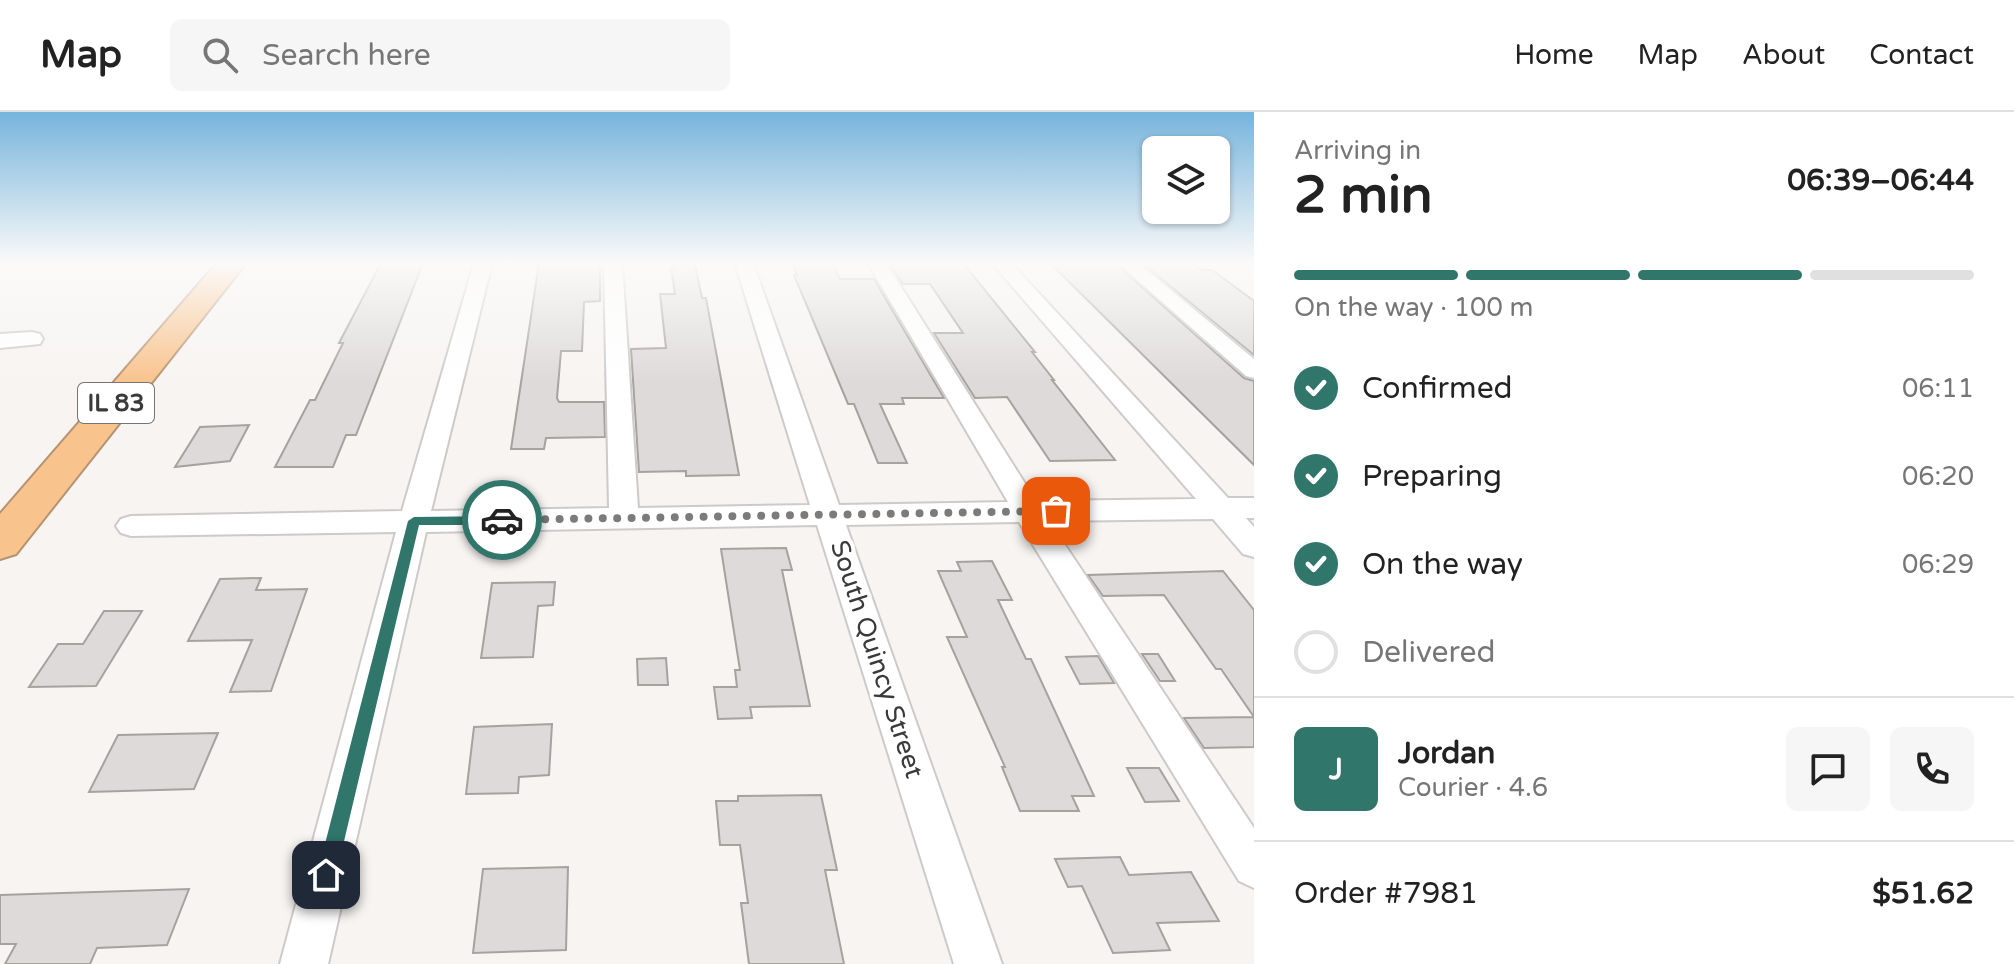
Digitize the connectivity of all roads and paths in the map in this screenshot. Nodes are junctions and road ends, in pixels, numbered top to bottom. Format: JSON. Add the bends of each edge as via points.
{"nodes":[{"id":1,"x":173,"y":303,"type":"edge"},
{"id":2,"x":199,"y":303,"type":"edge"},
{"id":3,"x":472,"y":303,"type":"edge"},
{"id":4,"x":615,"y":303,"type":"edge"},
{"id":5,"x":757,"y":303,"type":"edge"},
{"id":6,"x":901,"y":303,"type":"edge"},
{"id":7,"x":1036,"y":303,"type":"edge"},
{"id":8,"x":1174,"y":303,"type":"edge"},
{"id":9,"x":32,"y":339,"type":"dead end"},
{"id":10,"x":0,"y":341,"type":"edge"},
{"id":11,"x":1254,"y":371,"type":"edge"},
{"id":12,"x":0,"y":500,"type":"edge"},
{"id":13,"x":1254,"y":508,"type":"edge"},
{"id":14,"x":1220,"y":509,"type":"junction"},
{"id":15,"x":1028,"y":512,"type":"junction"},
{"id":16,"x":829,"y":515,"type":"junction"},
{"id":17,"x":624,"y":518,"type":"junction"},
{"id":18,"x":414,"y":521,"type":"junction"},
{"id":19,"x":131,"y":526,"type":"dead end"},
{"id":20,"x":0,"y":543,"type":"edge"},
{"id":21,"x":1254,"y":546,"type":"edge"},
{"id":22,"x":1254,"y":866,"type":"edge"},
{"id":23,"x":304,"y":964,"type":"edge"},
{"id":24,"x":978,"y":964,"type":"edge"}],
"edges":[{"from":1,"to":12,"type":"highway","number":"IL 83"},
{"from":2,"to":20,"type":"highway","number":"IL 83"},
{"from":3,"to":18,"type":"street"},
{"from":4,"to":17,"type":"street"},
{"from":5,"to":16,"type":"street","name":"South Quincy Street"},
{"from":6,"to":15,"type":"street"},
{"from":7,"to":14,"type":"street"},
{"from":8,"to":11,"type":"street"},
{"from":9,"to":10,"type":"street"},
{"from":13,"to":14,"type":"street"},
{"from":14,"to":15,"type":"street"},
{"from":14,"to":21,"type":"street"},
{"from":15,"to":16,"type":"street"},
{"from":15,"to":22,"type":"street"},
{"from":16,"to":17,"type":"street"},
{"from":16,"to":24,"type":"street","name":"South Quincy Street"},
{"from":17,"to":18,"type":"street"},
{"from":18,"to":19,"type":"street"},
{"from":18,"to":23,"type":"street"}]}
